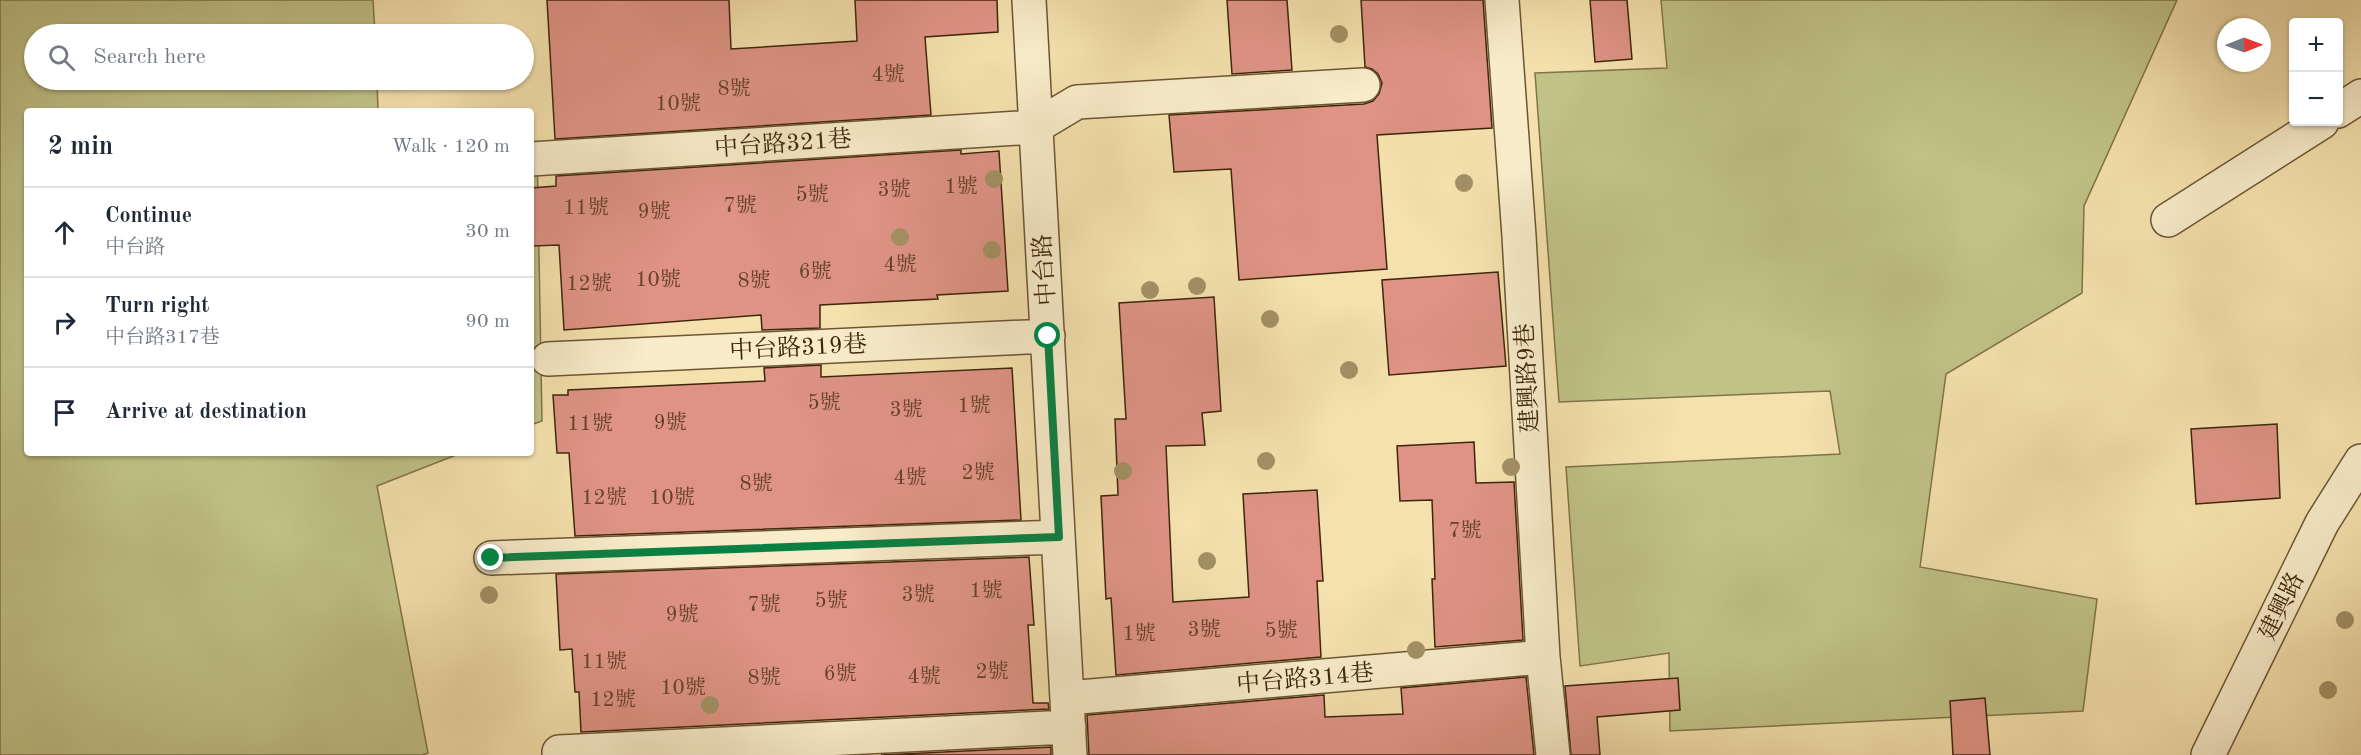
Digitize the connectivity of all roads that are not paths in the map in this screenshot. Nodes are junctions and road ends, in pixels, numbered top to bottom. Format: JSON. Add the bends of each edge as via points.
{"nodes":[{"id":1,"x":1029,"y":0,"type":"edge"},
{"id":2,"x":1502,"y":0,"type":"edge"},
{"id":3,"x":1363,"y":85,"type":"dead end"},
{"id":4,"x":2361,"y":96,"type":"edge"},
{"id":5,"x":2343,"y":108,"type":"edge"},
{"id":6,"x":2316,"y":126,"type":"edge"},
{"id":7,"x":1035,"y":128,"type":"junction"},
{"id":8,"x":534,"y":159,"type":"edge"},
{"id":9,"x":2168,"y":220,"type":"dead end"},
{"id":10,"x":1048,"y":336,"type":"junction"},
{"id":11,"x":548,"y":359,"type":"dead end"},
{"id":12,"x":2361,"y":461,"type":"edge"},
{"id":13,"x":1059,"y":537,"type":"junction"},
{"id":14,"x":491,"y":558,"type":"dead end"},
{"id":15,"x":1543,"y":657,"type":"junction"},
{"id":16,"x":1069,"y":726,"type":"edge"},
{"id":17,"x":559,"y":752,"type":"dead end"},
{"id":18,"x":1553,"y":755,"type":"edge"},
{"id":19,"x":2208,"y":755,"type":"edge"}],
"edges":[{"from":1,"to":7,"type":"street","name":"中台路"},
{"from":2,"to":15,"type":"street","name":"建興路9巷"},
{"from":3,"to":7,"type":"street","via":[[1077,102]]},
{"from":4,"to":5,"type":"street"},
{"from":6,"to":9,"type":"street"},
{"from":7,"to":8,"type":"street","name":"中台路321巷"},
{"from":7,"to":10,"type":"street","name":"中台路"},
{"from":10,"to":11,"type":"street","name":"中台路319巷"},
{"from":10,"to":13,"type":"street","name":"中台路"},
{"from":12,"to":19,"type":"street","name":"建興路","via":[[2322,523]]},
{"from":13,"to":14,"type":"street"},
{"from":13,"to":16,"type":"street","name":"中台路"},
{"from":15,"to":16,"type":"street","name":"中台路314巷"},
{"from":15,"to":18,"type":"street","name":"建興路9巷"},
{"from":16,"to":17,"type":"street","name":"中台路314巷"}]}
